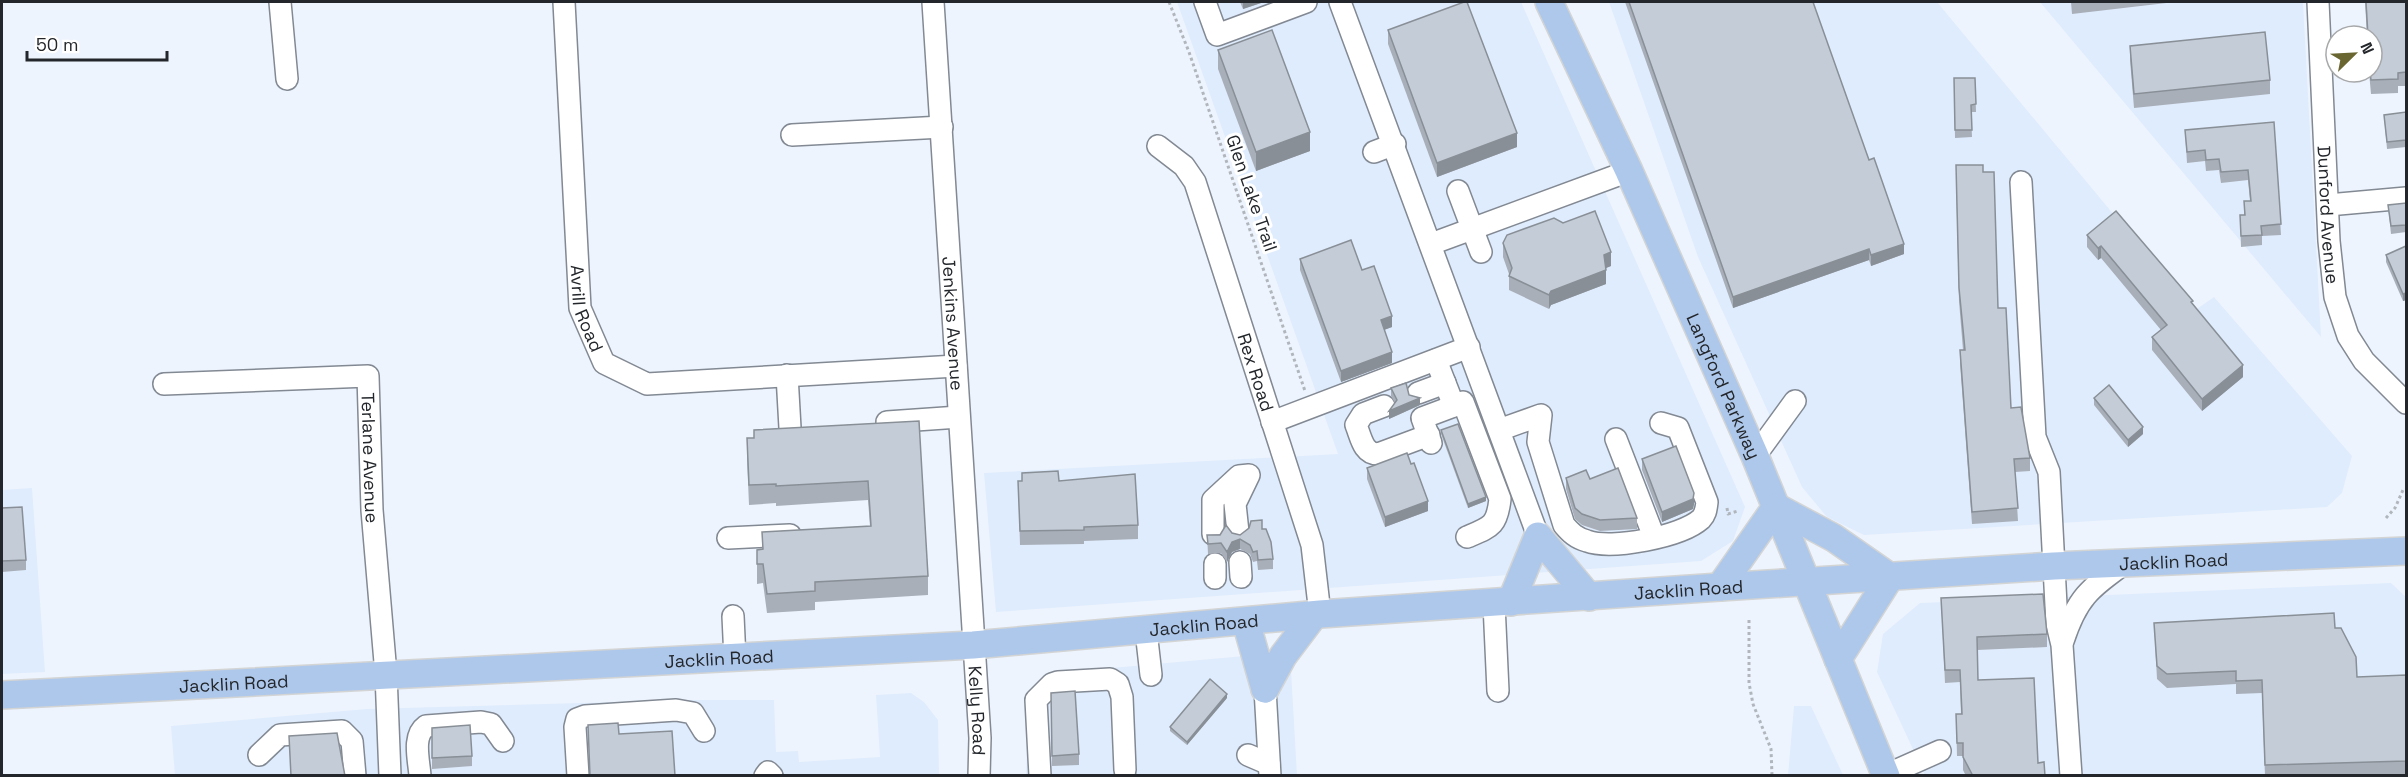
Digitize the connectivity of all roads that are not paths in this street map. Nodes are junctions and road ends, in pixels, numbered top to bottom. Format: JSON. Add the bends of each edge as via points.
{"nodes":[{"id":1,"x":280,"y":2,"type":"edge"},
{"id":2,"x":564,"y":2,"type":"edge"},
{"id":3,"x":933,"y":2,"type":"edge"},
{"id":4,"x":1204,"y":2,"type":"edge"},
{"id":5,"x":1340,"y":2,"type":"edge"},
{"id":6,"x":1549,"y":2,"type":"edge"},
{"id":7,"x":2318,"y":2,"type":"edge"},
{"id":8,"x":1295,"y":11,"type":"edge"},
{"id":9,"x":287,"y":79,"type":"dead end"},
{"id":10,"x":942,"y":127,"type":"junction"},
{"id":11,"x":792,"y":135,"type":"dead end"},
{"id":12,"x":1395,"y":144,"type":"junction"},
{"id":13,"x":1158,"y":146,"type":"dead end"},
{"id":14,"x":1374,"y":152,"type":"dead end"},
{"id":15,"x":1629,"y":171,"type":"junction"},
{"id":16,"x":2021,"y":182,"type":"dead end"},
{"id":17,"x":1458,"y":191,"type":"dead end"},
{"id":18,"x":2406,"y":198,"type":"edge"},
{"id":19,"x":2328,"y":205,"type":"junction"},
{"id":20,"x":1472,"y":229,"type":"junction"},
{"id":21,"x":1431,"y":244,"type":"junction"},
{"id":22,"x":1481,"y":252,"type":"dead end"},
{"id":23,"x":1469,"y":347,"type":"junction"},
{"id":24,"x":1424,"y":359,"type":"junction"},
{"id":25,"x":956,"y":366,"type":"junction"},
{"id":26,"x":787,"y":375,"type":"junction"},
{"id":27,"x":1445,"y":383,"type":"junction"},
{"id":28,"x":164,"y":384,"type":"dead end"},
{"id":29,"x":1418,"y":393,"type":"dead end"},
{"id":30,"x":1795,"y":400,"type":"dead end"},
{"id":31,"x":2406,"y":403,"type":"edge"},
{"id":32,"x":1384,"y":406,"type":"dead end"},
{"id":33,"x":1455,"y":406,"type":"junction"},
{"id":34,"x":959,"y":417,"type":"junction"},
{"id":35,"x":887,"y":422,"type":"edge"},
{"id":36,"x":1272,"y":422,"type":"junction"},
{"id":37,"x":1661,"y":423,"type":"dead end"},
{"id":38,"x":790,"y":428,"type":"edge"},
{"id":39,"x":1502,"y":437,"type":"junction"},
{"id":40,"x":1616,"y":439,"type":"dead end"},
{"id":41,"x":1482,"y":453,"type":"junction"},
{"id":42,"x":1755,"y":456,"type":"junction"},
{"id":43,"x":1776,"y":507,"type":"junction"},
{"id":44,"x":1238,"y":532,"type":"edge"},
{"id":45,"x":801,"y":534,"type":"edge"},
{"id":46,"x":1214,"y":534,"type":"edge"},
{"id":47,"x":1538,"y":536,"type":"junction"},
{"id":48,"x":1467,"y":537,"type":"dead end"},
{"id":49,"x":1654,"y":537,"type":"junction"},
{"id":50,"x":728,"y":538,"type":"dead end"},
{"id":51,"x":2406,"y":551,"type":"edge"},
{"id":52,"x":2125,"y":563,"type":"junction"},
{"id":53,"x":2054,"y":567,"type":"junction"},
{"id":54,"x":1890,"y":578,"type":"junction"},
{"id":55,"x":1807,"y":582,"type":"junction"},
{"id":56,"x":1720,"y":587,"type":"junction"},
{"id":57,"x":1588,"y":597,"type":"junction"},
{"id":58,"x":1502,"y":603,"type":"junction"},
{"id":59,"x":1317,"y":615,"type":"junction"},
{"id":60,"x":733,"y":616,"type":"dead end"},
{"id":61,"x":1246,"y":622,"type":"junction"},
{"id":62,"x":1146,"y":631,"type":"junction"},
{"id":63,"x":974,"y":645,"type":"junction"},
{"id":64,"x":2062,"y":645,"type":"junction"},
{"id":65,"x":1838,"y":658,"type":"junction"},
{"id":66,"x":735,"y":659,"type":"junction"},
{"id":67,"x":386,"y":674,"type":"junction"},
{"id":68,"x":1151,"y":675,"type":"dead end"},
{"id":69,"x":1265,"y":689,"type":"junction"},
{"id":70,"x":1498,"y":691,"type":"dead end"},
{"id":71,"x":2,"y":695,"type":"edge"},
{"id":72,"x":704,"y":731,"type":"dead end"},
{"id":73,"x":502,"y":741,"type":"dead end"},
{"id":74,"x":1940,"y":751,"type":"dead end"},
{"id":75,"x":259,"y":755,"type":"dead end"},
{"id":76,"x":1248,"y":755,"type":"dead end"},
{"id":77,"x":1125,"y":770,"type":"dead end"},
{"id":78,"x":1270,"y":770,"type":"edge"},
{"id":79,"x":1886,"y":775,"type":"edge"},
{"id":80,"x":355,"y":776,"type":"edge"},
{"id":81,"x":390,"y":776,"type":"edge"},
{"id":82,"x":420,"y":776,"type":"edge"},
{"id":83,"x":578,"y":776,"type":"edge"},
{"id":84,"x":765,"y":776,"type":"edge"},
{"id":85,"x":772,"y":776,"type":"edge"},
{"id":86,"x":979,"y":776,"type":"edge"},
{"id":87,"x":1040,"y":776,"type":"edge"},
{"id":88,"x":2071,"y":776,"type":"edge"}],
"edges":[{"from":1,"to":9,"type":"street"},
{"from":2,"to":26,"type":"street","name":"Avrill Road","via":[[580,308],[604,363],[647,384]]},
{"from":3,"to":10,"type":"street","name":"Jenkins Avenue"},
{"from":4,"to":8,"type":"street","via":[[1217,35]]},
{"from":5,"to":12,"type":"street"},
{"from":6,"to":15,"type":"main road","name":"Langford Parkway"},
{"from":7,"to":19,"type":"street","name":"Dunford Avenue"},
{"from":10,"to":11,"type":"street"},
{"from":10,"to":25,"type":"street","name":"Jenkins Avenue"},
{"from":12,"to":14,"type":"street"},
{"from":12,"to":21,"type":"street","via":[[1405,199]]},
{"from":13,"to":36,"type":"street","name":"Rex Road","via":[[1184,166],[1195,182]]},
{"from":15,"to":20,"type":"street"},
{"from":15,"to":42,"type":"main road","name":"Langford Parkway"},
{"from":16,"to":53,"type":"street","via":[[2035,437],[2049,472]]},
{"from":17,"to":20,"type":"street"},
{"from":18,"to":19,"type":"street"},
{"from":19,"to":31,"type":"street","name":"Dunford Avenue","via":[[2331,272],[2340,318],[2364,361]]},
{"from":20,"to":21,"type":"street"},
{"from":20,"to":22,"type":"street"},
{"from":21,"to":23,"type":"street"},
{"from":23,"to":24,"type":"street"},
{"from":23,"to":39,"type":"street"},
{"from":24,"to":27,"type":"street"},
{"from":24,"to":36,"type":"street"},
{"from":25,"to":26,"type":"street","name":"Avrill Road"},
{"from":25,"to":34,"type":"street","name":"Jenkins Avenue"},
{"from":26,"to":38,"type":"street"},
{"from":27,"to":29,"type":"street"},
{"from":27,"to":33,"type":"street"},
{"from":28,"to":67,"type":"street","name":"Terlane Avenue","via":[[368,376],[372,510]]},
{"from":30,"to":42,"type":"street"},
{"from":32,"to":33,"type":"street","via":[[1363,414],[1356,425],[1371,454],[1430,439],[1422,418]]},
{"from":33,"to":41,"type":"street","via":[[1463,402]]},
{"from":34,"to":35,"type":"street"},
{"from":34,"to":63,"type":"street","name":"Jenkins Avenue"},
{"from":36,"to":59,"type":"street","name":"Rex Road","via":[[1312,544]]},
{"from":37,"to":49,"type":"street","via":[[1678,428],[1707,502],[1706,513],[1699,521]]},
{"from":39,"to":41,"type":"street"},
{"from":39,"to":47,"type":"street"},
{"from":39,"to":49,"type":"street","via":[[1541,415],[1538,442],[1564,525],[1573,535],[1588,542],[1609,544]]},
{"from":40,"to":49,"type":"street"},
{"from":41,"to":48,"type":"street","via":[[1500,499],[1498,515],[1491,527]]},
{"from":42,"to":43,"type":"main road","name":"Langford Parkway"},
{"from":43,"to":54,"type":"main road","via":[[1834,538]]},
{"from":43,"to":55,"type":"main road","name":"Langford Parkway"},
{"from":43,"to":56,"type":"main road"},
{"from":44,"to":46,"type":"street","via":[[1235,504],[1249,475],[1239,476],[1213,500]]},
{"from":45,"to":50,"type":"street"},
{"from":47,"to":57,"type":"main road"},
{"from":47,"to":58,"type":"main road"},
{"from":51,"to":52,"type":"main road","name":"Jacklin Road"},
{"from":52,"to":53,"type":"main road","name":"Jacklin Road"},
{"from":52,"to":64,"type":"street","via":[[2081,599]]},
{"from":53,"to":54,"type":"main road","name":"Jacklin Road"},
{"from":53,"to":64,"type":"street"},
{"from":54,"to":55,"type":"main road","name":"Jacklin Road"},
{"from":54,"to":65,"type":"main road"},
{"from":55,"to":56,"type":"main road","name":"Jacklin Road"},
{"from":55,"to":65,"type":"main road","name":"Langford Parkway"},
{"from":56,"to":57,"type":"main road","name":"Jacklin Road"},
{"from":57,"to":58,"type":"main road","name":"Jacklin Road"},
{"from":58,"to":59,"type":"main road","name":"Jacklin Road"},
{"from":58,"to":70,"type":"street"},
{"from":59,"to":61,"type":"main road","name":"Jacklin Road"},
{"from":59,"to":69,"type":"main road","via":[[1283,656]]},
{"from":60,"to":66,"type":"street"},
{"from":61,"to":62,"type":"main road","name":"Jacklin Road"},
{"from":61,"to":69,"type":"main road"},
{"from":62,"to":63,"type":"main road","name":"Jacklin Road"},
{"from":62,"to":68,"type":"street"},
{"from":63,"to":66,"type":"main road","name":"Jacklin Road"},
{"from":63,"to":86,"type":"street","name":"Kelly Road"},
{"from":64,"to":88,"type":"street"},
{"from":65,"to":79,"type":"main road","name":"Langford Parkway"},
{"from":66,"to":67,"type":"main road","name":"Jacklin Road"},
{"from":67,"to":71,"type":"main road","name":"Jacklin Road"},
{"from":67,"to":81,"type":"street"},
{"from":69,"to":78,"type":"street"},
{"from":72,"to":83,"type":"street","via":[[693,713],[676,710],[585,716],[577,720],[575,727]]},
{"from":73,"to":82,"type":"street","via":[[490,724],[481,722],[426,726],[418,738]]},
{"from":74,"to":79,"type":"street"},
{"from":75,"to":80,"type":"street","via":[[280,735],[342,731],[354,748]]},
{"from":76,"to":78,"type":"street"},
{"from":77,"to":87,"type":"street","via":[[1118,684],[1110,679],[1058,682],[1036,700]]},
{"from":84,"to":85,"type":"street","via":[[768,772]]}]}
